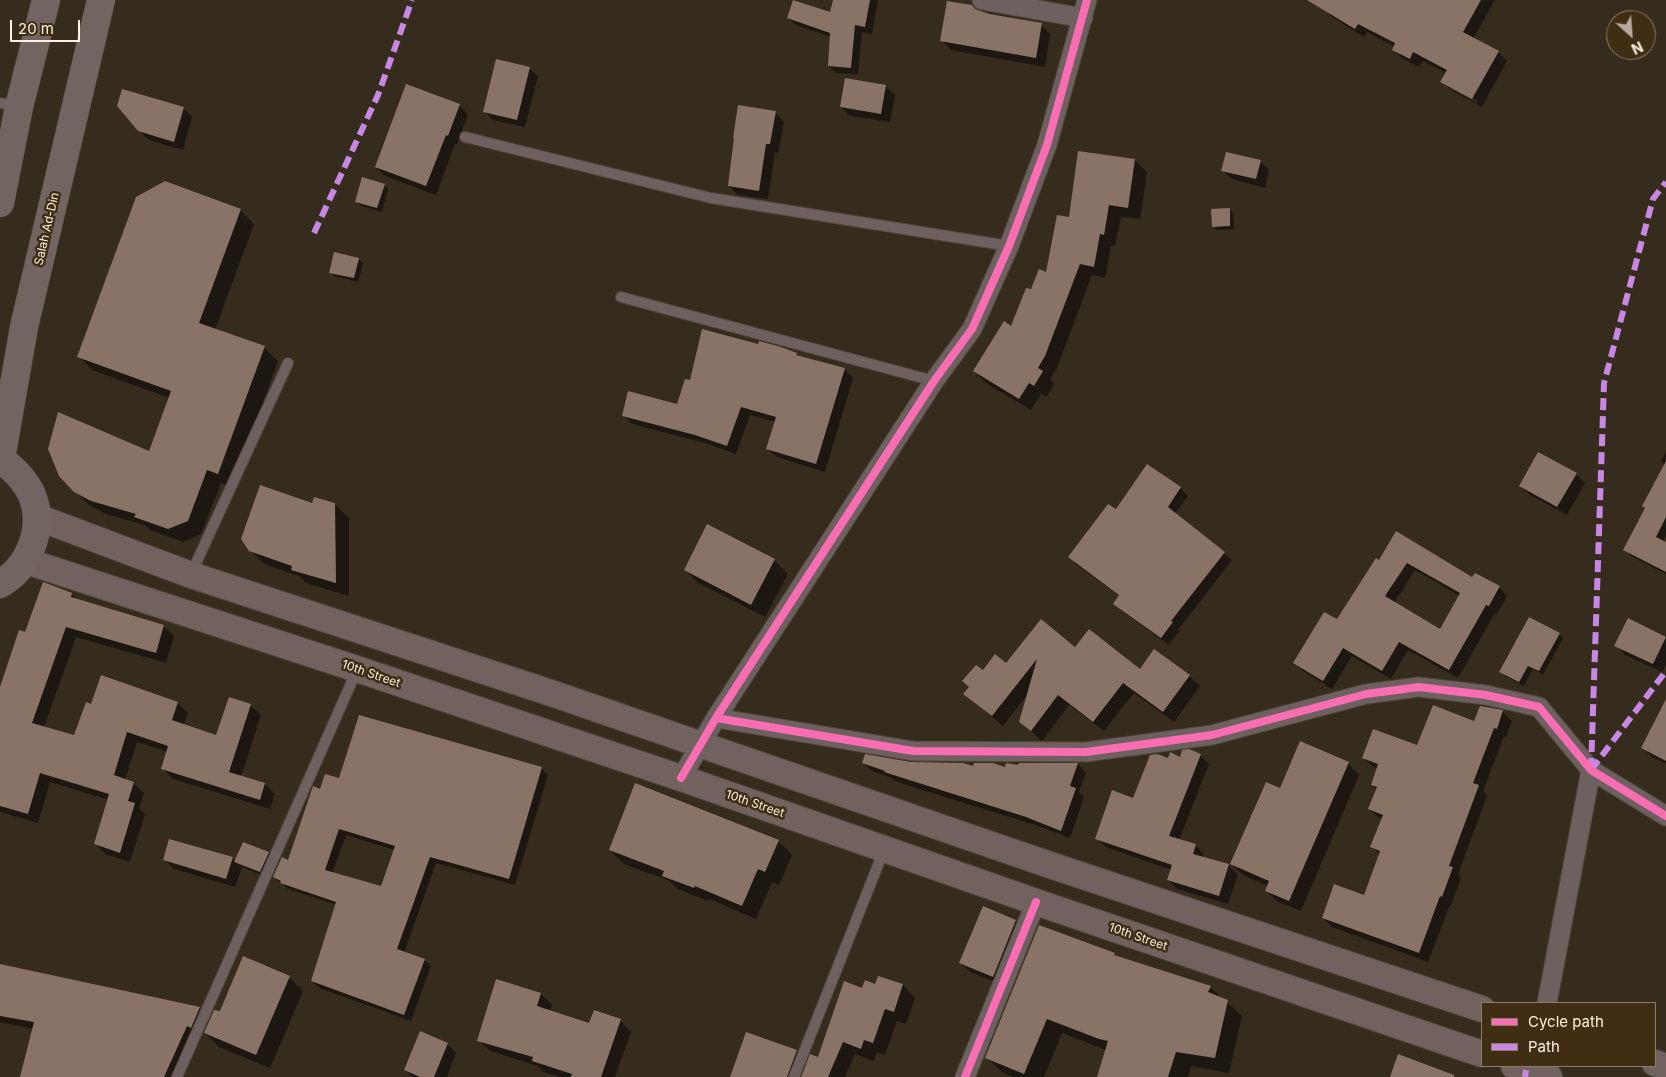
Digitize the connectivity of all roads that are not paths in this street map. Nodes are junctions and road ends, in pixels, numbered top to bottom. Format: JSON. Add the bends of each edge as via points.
{"nodes":[{"id":1,"x":46,"y":0,"type":"edge"},
{"id":2,"x":100,"y":0,"type":"edge"},
{"id":3,"x":982,"y":0,"type":"edge"},
{"id":4,"x":1085,"y":9,"type":"edge"},
{"id":5,"x":10,"y":105,"type":"edge"},
{"id":6,"x":465,"y":137,"type":"dead end"},
{"id":7,"x":0,"y":203,"type":"edge"},
{"id":8,"x":1009,"y":246,"type":"junction"},
{"id":9,"x":621,"y":296,"type":"dead end"},
{"id":10,"x":288,"y":363,"type":"dead end"},
{"id":11,"x":934,"y":382,"type":"junction"},
{"id":12,"x":1,"y":459,"type":"edge"},
{"id":13,"x":37,"y":517,"type":"junction"},
{"id":14,"x":26,"y":561,"type":"junction"},
{"id":15,"x":191,"y":575,"type":"junction"},
{"id":16,"x":0,"y":584,"type":"edge"},
{"id":17,"x":357,"y":669,"type":"junction"},
{"id":18,"x":716,"y":718,"type":"junction"},
{"id":19,"x":700,"y":743,"type":"junction"},
{"id":20,"x":1591,"y":770,"type":"junction"},
{"id":21,"x":681,"y":778,"type":"junction"},
{"id":22,"x":1666,"y":816,"type":"edge"},
{"id":23,"x":884,"y":850,"type":"junction"},
{"id":24,"x":1036,"y":902,"type":"junction"},
{"id":25,"x":1547,"y":1002,"type":"edge"},
{"id":26,"x":1481,"y":1009,"type":"edge"},
{"id":27,"x":1481,"y":1054,"type":"edge"},
{"id":28,"x":1517,"y":1067,"type":"edge"},
{"id":29,"x":177,"y":1077,"type":"edge"},
{"id":30,"x":794,"y":1077,"type":"edge"},
{"id":31,"x":965,"y":1077,"type":"edge"},
{"id":32,"x":1549,"y":1077,"type":"edge"}],
"edges":[{"from":1,"to":5,"type":"highway"},
{"from":2,"to":12,"type":"highway","name":"Salah Ad-Din","via":[[24,326]]},
{"from":3,"to":4,"type":"street"},
{"from":4,"to":8,"type":"street","via":[[1048,145]]},
{"from":5,"to":7,"type":"highway"},
{"from":6,"to":8,"type":"lane","via":[[711,198]]},
{"from":8,"to":11,"type":"street","via":[[972,329]]},
{"from":9,"to":11,"type":"lane"},
{"from":10,"to":15,"type":"lane"},
{"from":11,"to":18,"type":"street"},
{"from":12,"to":13,"type":"highway","via":[[19,474],[31,494]]},
{"from":13,"to":14,"type":"highway","via":[[34,540]]},
{"from":13,"to":15,"type":"main road"},
{"from":14,"to":16,"type":"highway"},
{"from":14,"to":17,"type":"main road","name":"10th Street"},
{"from":15,"to":19,"type":"main road"},
{"from":17,"to":21,"type":"main road","name":"10th Street"},
{"from":17,"to":29,"type":"lane"},
{"from":18,"to":19,"type":"street"},
{"from":18,"to":20,"type":"street","via":[[913,751],[1086,752],[1212,735],[1366,694],[1419,687],[1486,695],[1539,707]]},
{"from":19,"to":21,"type":"street"},
{"from":19,"to":26,"type":"main road","via":[[1046,864]]},
{"from":20,"to":22,"type":"street"},
{"from":20,"to":25,"type":"street"},
{"from":21,"to":23,"type":"main road","name":"10th Street"},
{"from":23,"to":24,"type":"main road","name":"10th Street"},
{"from":23,"to":30,"type":"lane"},
{"from":24,"to":27,"type":"main road","name":"10th Street"},
{"from":24,"to":31,"type":"street"},
{"from":28,"to":32,"type":"main road"}]}
